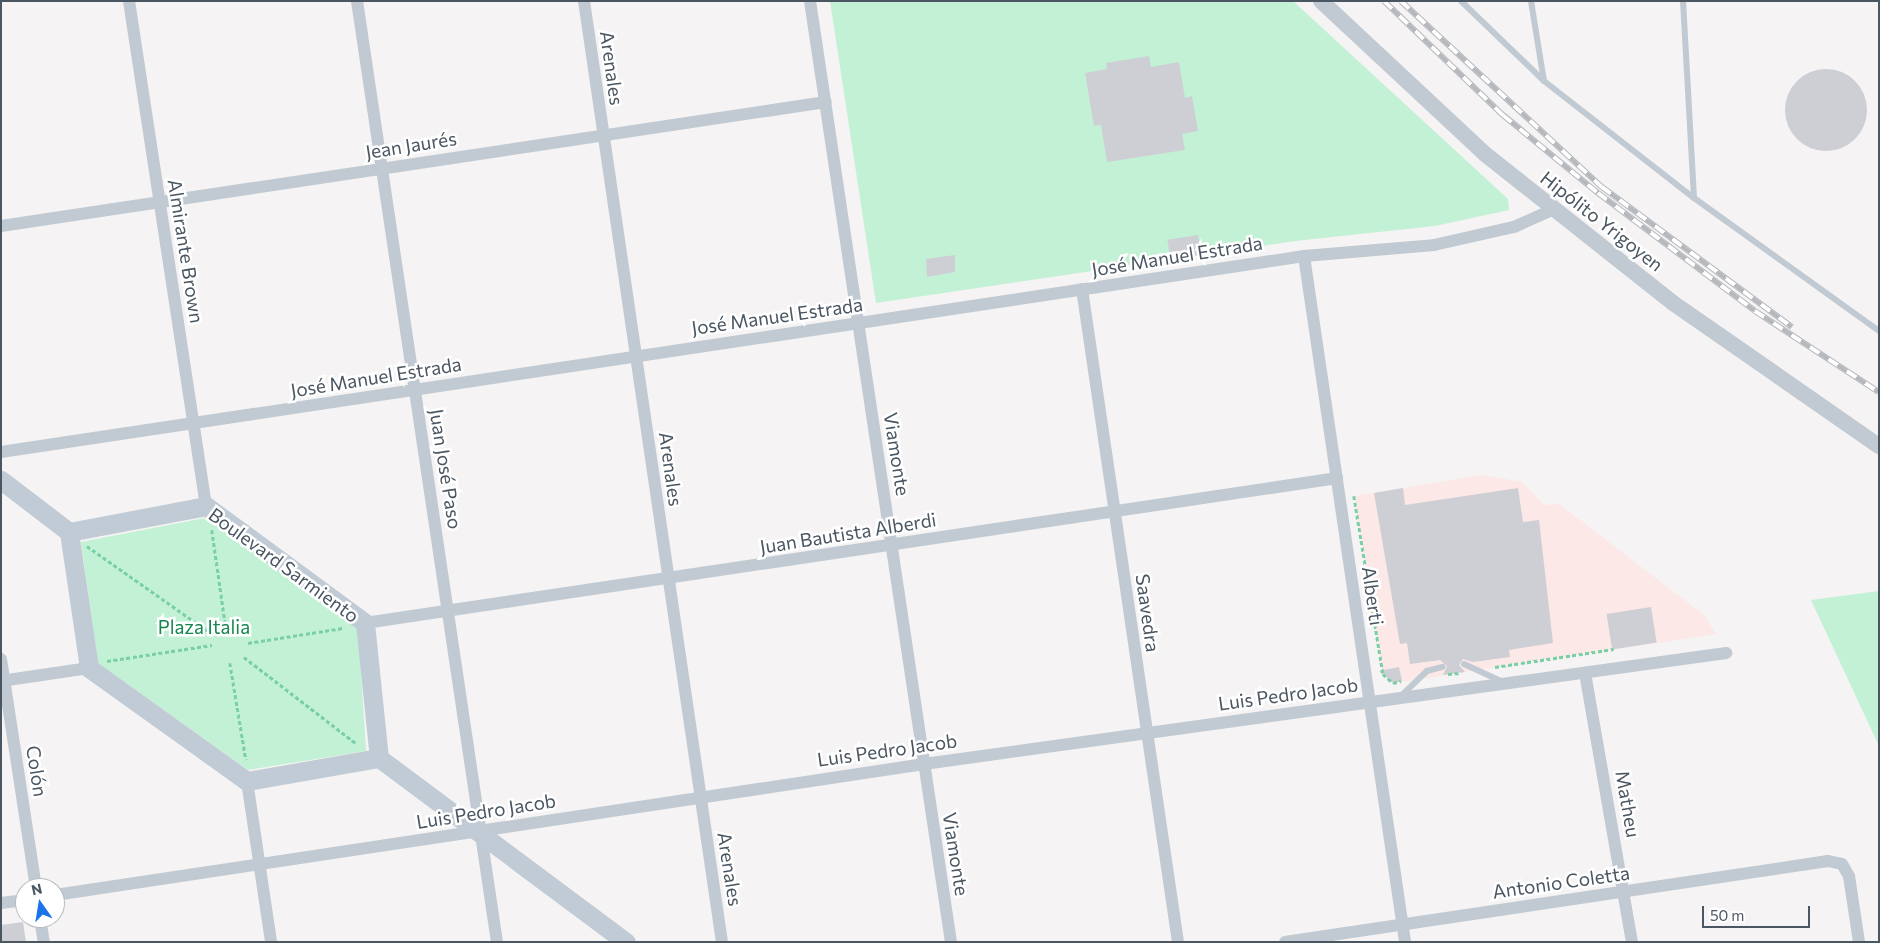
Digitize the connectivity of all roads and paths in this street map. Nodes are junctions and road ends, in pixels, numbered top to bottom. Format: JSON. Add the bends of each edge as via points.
{"nodes":[{"id":1,"x":129,"y":1,"type":"edge"},
{"id":2,"x":357,"y":1,"type":"edge"},
{"id":3,"x":584,"y":1,"type":"edge"},
{"id":4,"x":810,"y":1,"type":"edge"},
{"id":5,"x":1321,"y":1,"type":"edge"},
{"id":6,"x":1461,"y":1,"type":"edge"},
{"id":7,"x":1531,"y":1,"type":"edge"},
{"id":8,"x":1683,"y":1,"type":"edge"},
{"id":9,"x":1544,"y":80,"type":"junction"},
{"id":10,"x":826,"y":102,"type":"junction"},
{"id":11,"x":603,"y":136,"type":"junction"},
{"id":12,"x":382,"y":169,"type":"junction"},
{"id":13,"x":1694,"y":198,"type":"junction"},
{"id":14,"x":160,"y":202,"type":"junction"},
{"id":15,"x":1554,"y":209,"type":"junction"},
{"id":16,"x":1,"y":226,"type":"edge"},
{"id":17,"x":1304,"y":256,"type":"junction"},
{"id":18,"x":1082,"y":290,"type":"junction"},
{"id":19,"x":857,"y":324,"type":"junction"},
{"id":20,"x":1879,"y":331,"type":"edge"},
{"id":21,"x":636,"y":356,"type":"junction"},
{"id":22,"x":415,"y":390,"type":"junction"},
{"id":23,"x":193,"y":423,"type":"junction"},
{"id":24,"x":1879,"y":446,"type":"edge"},
{"id":25,"x":1,"y":452,"type":"edge"},
{"id":26,"x":1337,"y":478,"type":"junction"},
{"id":27,"x":1,"y":480,"type":"edge"},
{"id":28,"x":1354,"y":496,"type":"dead end"},
{"id":29,"x":206,"y":506,"type":"junction"},
{"id":30,"x":1115,"y":512,"type":"junction"},
{"id":31,"x":211,"y":526,"type":"dead end"},
{"id":32,"x":75,"y":537,"type":"junction"},
{"id":33,"x":90,"y":540,"type":"dead end"},
{"id":34,"x":892,"y":545,"type":"junction"},
{"id":35,"x":83,"y":551,"type":"dead end"},
{"id":36,"x":668,"y":579,"type":"junction"},
{"id":37,"x":448,"y":613,"type":"junction"},
{"id":38,"x":357,"y":625,"type":"junction"},
{"id":39,"x":226,"y":628,"type":"dead end"},
{"id":40,"x":215,"y":636,"type":"dead end"},
{"id":41,"x":248,"y":643,"type":"dead end"},
{"id":42,"x":212,"y":645,"type":"dead end"},
{"id":43,"x":1614,"y":649,"type":"dead end"},
{"id":44,"x":1726,"y":653,"type":"dead end"},
{"id":45,"x":244,"y":657,"type":"dead end"},
{"id":46,"x":1,"y":659,"type":"edge"},
{"id":47,"x":230,"y":663,"type":"dead end"},
{"id":48,"x":1464,"y":664,"type":"dead end"},
{"id":49,"x":93,"y":665,"type":"junction"},
{"id":50,"x":1442,"y":667,"type":"dead end"},
{"id":51,"x":1479,"y":670,"type":"junction"},
{"id":52,"x":1585,"y":673,"type":"junction"},
{"id":53,"x":1444,"y":675,"type":"dead end"},
{"id":54,"x":1419,"y":679,"type":"junction"},
{"id":55,"x":3,"y":681,"type":"edge"},
{"id":56,"x":1506,"y":683,"type":"junction"},
{"id":57,"x":1398,"y":698,"type":"junction"},
{"id":58,"x":1370,"y":702,"type":"junction"},
{"id":59,"x":1147,"y":733,"type":"junction"},
{"id":60,"x":372,"y":755,"type":"junction"},
{"id":61,"x":924,"y":764,"type":"junction"},
{"id":62,"x":247,"y":776,"type":"junction"},
{"id":63,"x":700,"y":797,"type":"junction"},
{"id":64,"x":480,"y":831,"type":"junction"},
{"id":65,"x":259,"y":864,"type":"junction"},
{"id":66,"x":34,"y":878,"type":"edge"},
{"id":67,"x":1624,"y":892,"type":"junction"},
{"id":68,"x":65,"y":893,"type":"edge"},
{"id":69,"x":15,"y":901,"type":"edge"},
{"id":70,"x":1,"y":903,"type":"edge"},
{"id":71,"x":1402,"y":924,"type":"junction"},
{"id":72,"x":42,"y":928,"type":"edge"},
{"id":73,"x":44,"y":942,"type":"edge"},
{"id":74,"x":271,"y":942,"type":"edge"},
{"id":75,"x":497,"y":942,"type":"edge"},
{"id":76,"x":626,"y":942,"type":"edge"},
{"id":77,"x":722,"y":942,"type":"edge"},
{"id":78,"x":951,"y":942,"type":"edge"},
{"id":79,"x":1178,"y":942,"type":"edge"},
{"id":80,"x":1285,"y":942,"type":"edge"},
{"id":81,"x":1405,"y":942,"type":"edge"},
{"id":82,"x":1632,"y":942,"type":"edge"},
{"id":83,"x":1859,"y":942,"type":"edge"}],
"edges":[{"from":1,"to":14,"type":"street","name":"Almirante Brown"},
{"from":2,"to":12,"type":"street","name":"Juan José Paso"},
{"from":3,"to":11,"type":"street","name":"Arenales"},
{"from":4,"to":10,"type":"street","name":"Viamonte"},
{"from":5,"to":15,"type":"street","name":"Hipólito Yrigoyen","via":[[1485,154]]},
{"from":6,"to":9,"type":"lane"},
{"from":7,"to":9,"type":"lane"},
{"from":8,"to":13,"type":"lane"},
{"from":9,"to":13,"type":"lane"},
{"from":10,"to":11,"type":"street","name":"Jean Jaurés"},
{"from":10,"to":19,"type":"street","name":"Viamonte"},
{"from":11,"to":12,"type":"street","name":"Jean Jaurés"},
{"from":11,"to":21,"type":"street","name":"Arenales"},
{"from":12,"to":14,"type":"street","name":"Jean Jaurés"},
{"from":12,"to":22,"type":"street","name":"Juan José Paso"},
{"from":13,"to":20,"type":"lane"},
{"from":14,"to":16,"type":"street","name":"Jean Jaurés"},
{"from":14,"to":23,"type":"street","name":"Almirante Brown"},
{"from":15,"to":17,"type":"street","name":"José Manuel Estrada","via":[[1514,227],[1434,245]]},
{"from":15,"to":24,"type":"street","name":"Hipólito Yrigoyen","via":[[1673,303]]},
{"from":17,"to":18,"type":"street","name":"José Manuel Estrada"},
{"from":17,"to":26,"type":"street","name":"Alberti"},
{"from":18,"to":19,"type":"street","name":"José Manuel Estrada"},
{"from":18,"to":30,"type":"street","name":"Saavedra"},
{"from":19,"to":21,"type":"street","name":"José Manuel Estrada"},
{"from":19,"to":34,"type":"street","name":"Viamonte"},
{"from":21,"to":22,"type":"street","name":"José Manuel Estrada"},
{"from":21,"to":36,"type":"street","name":"Arenales"},
{"from":22,"to":23,"type":"street","name":"José Manuel Estrada"},
{"from":22,"to":37,"type":"street","name":"Juan José Paso"},
{"from":23,"to":25,"type":"street","name":"José Manuel Estrada"},
{"from":23,"to":29,"type":"street","name":"Almirante Brown"},
{"from":26,"to":30,"type":"street","name":"Juan Bautista Alberdi"},
{"from":26,"to":58,"type":"street","name":"Alberti"},
{"from":27,"to":32,"type":"main road"},
{"from":28,"to":54,"type":"path","via":[[1383,674],[1393,683]]},
{"from":29,"to":32,"type":"main road","name":"Boulevard Sarmiento"},
{"from":29,"to":38,"type":"main road","name":"Boulevard Sarmiento"},
{"from":30,"to":34,"type":"street","name":"Juan Bautista Alberdi"},
{"from":30,"to":59,"type":"street","name":"Saavedra"},
{"from":31,"to":39,"type":"path"},
{"from":32,"to":33,"type":"path"},
{"from":32,"to":35,"type":"path"},
{"from":32,"to":40,"type":"path"},
{"from":32,"to":49,"type":"main road"},
{"from":34,"to":36,"type":"street","name":"Juan Bautista Alberdi"},
{"from":34,"to":61,"type":"street","name":"Viamonte"},
{"from":36,"to":37,"type":"street","name":"Juan Bautista Alberdi"},
{"from":36,"to":63,"type":"street","name":"Arenales"},
{"from":37,"to":38,"type":"street","name":"Juan Bautista Alberdi"},
{"from":37,"to":64,"type":"street","name":"Juan José Paso"},
{"from":38,"to":41,"type":"path"},
{"from":38,"to":60,"type":"main road","name":"Boulevard Sarmiento"},
{"from":42,"to":49,"type":"path"},
{"from":43,"to":51,"type":"path"},
{"from":44,"to":52,"type":"street","name":"Luis Pedro Jacob"},
{"from":45,"to":60,"type":"path"},
{"from":46,"to":55,"type":"street","name":"Colón"},
{"from":47,"to":62,"type":"path"},
{"from":48,"to":51,"type":"lane"},
{"from":49,"to":55,"type":"street"},
{"from":49,"to":62,"type":"main road"},
{"from":50,"to":54,"type":"lane"},
{"from":51,"to":53,"type":"path"},
{"from":51,"to":56,"type":"lane"},
{"from":52,"to":56,"type":"street","name":"Luis Pedro Jacob"},
{"from":52,"to":67,"type":"street","name":"Matheu"},
{"from":54,"to":57,"type":"lane"},
{"from":55,"to":66,"type":"street","name":"Colón"},
{"from":56,"to":57,"type":"street","name":"Luis Pedro Jacob"},
{"from":57,"to":58,"type":"street","name":"Luis Pedro Jacob"},
{"from":58,"to":59,"type":"street","name":"Luis Pedro Jacob"},
{"from":58,"to":71,"type":"street","name":"Alberti"},
{"from":59,"to":61,"type":"street","name":"Luis Pedro Jacob"},
{"from":59,"to":79,"type":"street","name":"Saavedra"},
{"from":60,"to":62,"type":"main road"},
{"from":60,"to":64,"type":"main road"},
{"from":61,"to":63,"type":"street","name":"Luis Pedro Jacob"},
{"from":61,"to":78,"type":"street","name":"Viamonte"},
{"from":62,"to":65,"type":"street"},
{"from":63,"to":64,"type":"street","name":"Luis Pedro Jacob"},
{"from":63,"to":77,"type":"street","name":"Arenales"},
{"from":64,"to":65,"type":"street","name":"Luis Pedro Jacob"},
{"from":64,"to":75,"type":"street","name":"Juan José Paso"},
{"from":64,"to":76,"type":"main road"},
{"from":65,"to":68,"type":"street","name":"Luis Pedro Jacob"},
{"from":65,"to":74,"type":"street"},
{"from":67,"to":71,"type":"street","name":"Antonio Coletta"},
{"from":67,"to":82,"type":"street","name":"Matheu"},
{"from":67,"to":83,"type":"street","name":"Antonio Coletta","via":[[1828,861],[1842,864],[1849,876]]},
{"from":69,"to":70,"type":"street"},
{"from":71,"to":80,"type":"street","name":"Antonio Coletta"},
{"from":71,"to":81,"type":"street","name":"Alberti"},
{"from":72,"to":73,"type":"street"}]}
